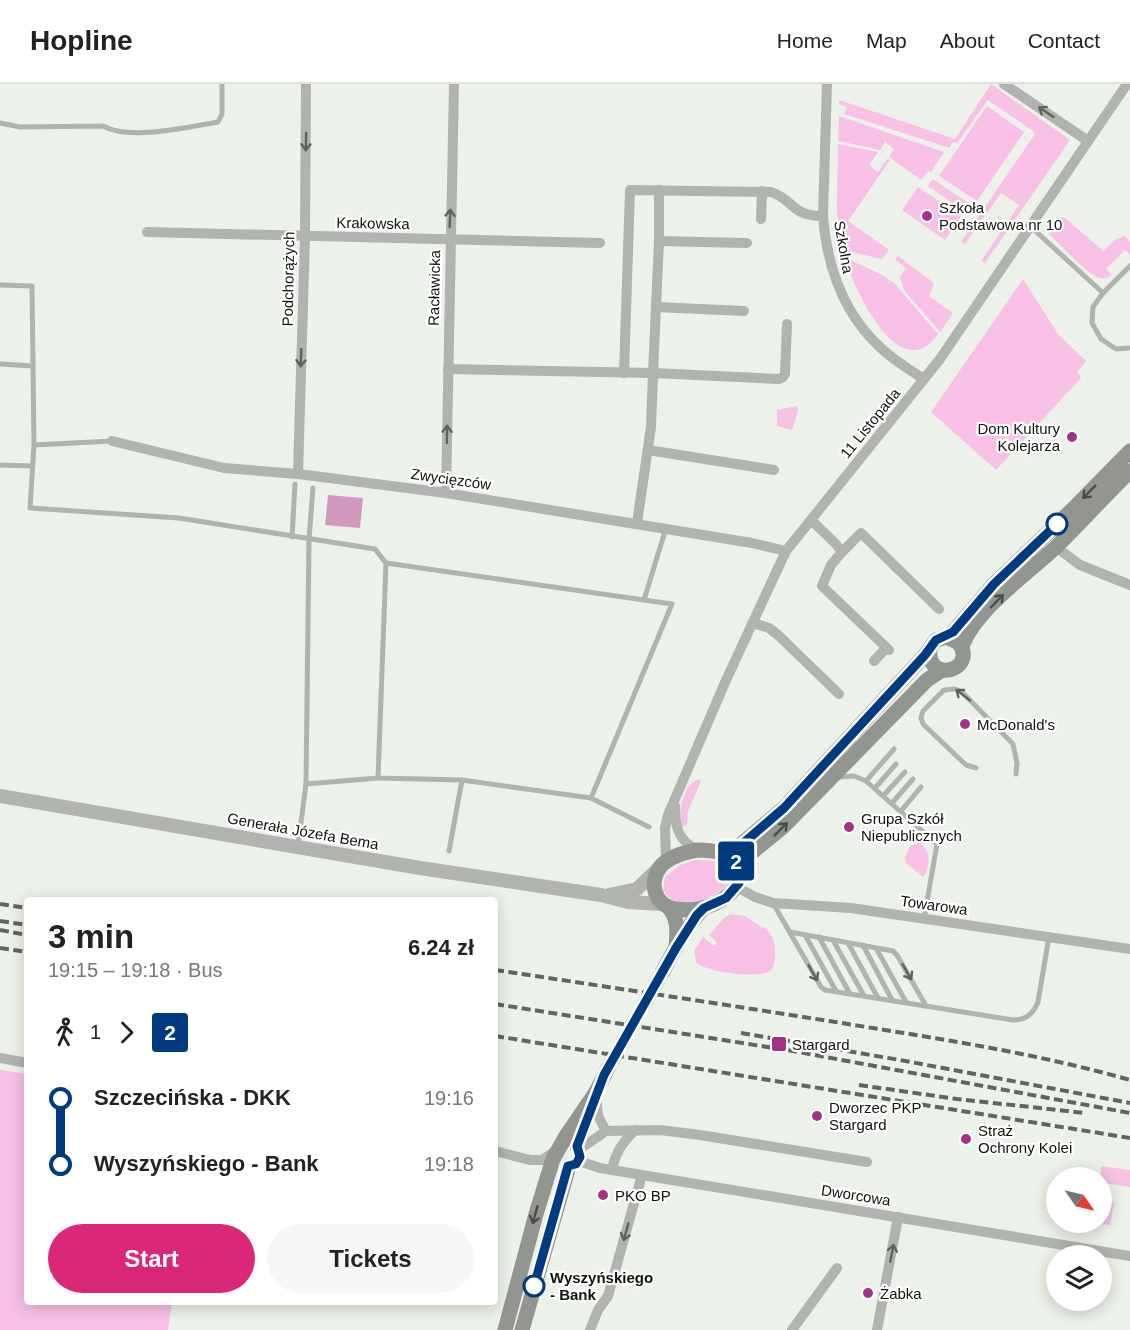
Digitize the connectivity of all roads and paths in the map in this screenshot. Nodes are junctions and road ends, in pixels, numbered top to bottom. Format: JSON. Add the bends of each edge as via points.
{"nodes":[{"id":1,"x":222,"y":84,"type":"edge"},
{"id":2,"x":306,"y":84,"type":"edge"},
{"id":3,"x":454,"y":84,"type":"edge"},
{"id":4,"x":826,"y":84,"type":"edge"},
{"id":5,"x":1004,"y":84,"type":"edge"},
{"id":6,"x":1127,"y":84,"type":"edge"},
{"id":7,"x":0,"y":123,"type":"edge"},
{"id":8,"x":1088,"y":141,"type":"junction"},
{"id":9,"x":658,"y":190,"type":"junction"},
{"id":10,"x":762,"y":191,"type":"junction"},
{"id":11,"x":824,"y":216,"type":"junction"},
{"id":12,"x":761,"y":219,"type":"dead end"},
{"id":13,"x":1030,"y":226,"type":"junction"},
{"id":14,"x":147,"y":232,"type":"dead end"},
{"id":15,"x":304,"y":237,"type":"junction"},
{"id":16,"x":449,"y":239,"type":"junction"},
{"id":17,"x":658,"y":241,"type":"junction"},
{"id":18,"x":600,"y":243,"type":"dead end"},
{"id":19,"x":747,"y":243,"type":"dead end"},
{"id":20,"x":1130,"y":266,"type":"edge"},
{"id":21,"x":0,"y":285,"type":"edge"},
{"id":22,"x":1103,"y":293,"type":"junction"},
{"id":23,"x":656,"y":307,"type":"junction"},
{"id":24,"x":744,"y":311,"type":"dead end"},
{"id":25,"x":787,"y":324,"type":"dead end"},
{"id":26,"x":1130,"y":348,"type":"edge"},
{"id":27,"x":0,"y":364,"type":"edge"},
{"id":28,"x":33,"y":366,"type":"junction"},
{"id":29,"x":448,"y":369,"type":"junction"},
{"id":30,"x":624,"y":373,"type":"junction"},
{"id":31,"x":653,"y":373,"type":"junction"},
{"id":32,"x":924,"y":380,"type":"junction"},
{"id":33,"x":112,"y":441,"type":"joint"},
{"id":34,"x":34,"y":445,"type":"junction"},
{"id":35,"x":648,"y":450,"type":"junction"},
{"id":36,"x":1130,"y":451,"type":"edge"},
{"id":37,"x":0,"y":465,"type":"edge"},
{"id":38,"x":32,"y":466,"type":"junction"},
{"id":39,"x":774,"y":470,"type":"dead end"},
{"id":40,"x":1130,"y":471,"type":"edge"},
{"id":41,"x":297,"y":479,"type":"junction"},
{"id":42,"x":313,"y":488,"type":"dead end"},
{"id":43,"x":446,"y":492,"type":"junction"},
{"id":44,"x":811,"y":520,"type":"junction"},
{"id":45,"x":637,"y":523,"type":"junction"},
{"id":46,"x":666,"y":528,"type":"junction"},
{"id":47,"x":292,"y":537,"type":"junction"},
{"id":48,"x":309,"y":539,"type":"junction"},
{"id":49,"x":1056,"y":547,"type":"junction"},
{"id":50,"x":786,"y":551,"type":"junction"},
{"id":51,"x":842,"y":552,"type":"junction"},
{"id":52,"x":386,"y":563,"type":"junction"},
{"id":53,"x":1130,"y":585,"type":"edge"},
{"id":54,"x":644,"y":600,"type":"junction"},
{"id":55,"x":939,"y":609,"type":"dead end"},
{"id":56,"x":753,"y":623,"type":"junction"},
{"id":57,"x":946,"y":637,"type":"junction"},
{"id":58,"x":962,"y":647,"type":"junction"},
{"id":59,"x":930,"y":649,"type":"junction"},
{"id":60,"x":874,"y":661,"type":"dead end"},
{"id":61,"x":942,"y":670,"type":"junction"},
{"id":62,"x":838,"y":694,"type":"dead end"},
{"id":63,"x":894,"y":749,"type":"dead end"},
{"id":64,"x":896,"y":764,"type":"dead end"},
{"id":65,"x":976,"y":768,"type":"dead end"},
{"id":66,"x":904,"y":772,"type":"dead end"},
{"id":67,"x":1016,"y":774,"type":"dead end"},
{"id":68,"x":378,"y":778,"type":"junction"},
{"id":69,"x":913,"y":779,"type":"dead end"},
{"id":70,"x":462,"y":780,"type":"junction"},
{"id":71,"x":829,"y":780,"type":"junction"},
{"id":72,"x":866,"y":781,"type":"junction"},
{"id":73,"x":306,"y":784,"type":"junction"},
{"id":74,"x":921,"y":787,"type":"dead end"},
{"id":75,"x":875,"y":788,"type":"junction"},
{"id":76,"x":0,"y":796,"type":"edge"},
{"id":77,"x":883,"y":796,"type":"junction"},
{"id":78,"x":591,"y":798,"type":"junction"},
{"id":79,"x":675,"y":802,"type":"junction"},
{"id":80,"x":892,"y":803,"type":"junction"},
{"id":81,"x":901,"y":811,"type":"junction"},
{"id":82,"x":649,"y":827,"type":"dead end"},
{"id":83,"x":298,"y":846,"type":"junction"},
{"id":84,"x":698,"y":850,"type":"junction"},
{"id":85,"x":449,"y":851,"type":"dead end"},
{"id":86,"x":722,"y":852,"type":"junction"},
{"id":87,"x":664,"y":864,"type":"junction"},
{"id":88,"x":741,"y":870,"type":"junction"},
{"id":89,"x":737,"y":887,"type":"junction"},
{"id":90,"x":601,"y":895,"type":"junction"},
{"id":91,"x":773,"y":903,"type":"junction"},
{"id":92,"x":665,"y":906,"type":"junction"},
{"id":93,"x":704,"y":908,"type":"junction"},
{"id":94,"x":924,"y":919,"type":"junction"},
{"id":95,"x":790,"y":932,"type":"junction"},
{"id":96,"x":805,"y":935,"type":"junction"},
{"id":97,"x":819,"y":937,"type":"junction"},
{"id":98,"x":1049,"y":937,"type":"junction"},
{"id":99,"x":833,"y":940,"type":"junction"},
{"id":100,"x":848,"y":943,"type":"junction"},
{"id":101,"x":863,"y":945,"type":"junction"},
{"id":102,"x":676,"y":948,"type":"junction"},
{"id":103,"x":876,"y":948,"type":"junction"},
{"id":104,"x":1130,"y":949,"type":"edge"},
{"id":105,"x":662,"y":973,"type":"tunnel mouth"},
{"id":106,"x":836,"y":991,"type":"junction"},
{"id":107,"x":850,"y":994,"type":"junction"},
{"id":108,"x":864,"y":996,"type":"junction"},
{"id":109,"x":878,"y":998,"type":"junction"},
{"id":110,"x":892,"y":1000,"type":"junction"},
{"id":111,"x":906,"y":1002,"type":"junction"},
{"id":112,"x":926,"y":1005,"type":"junction"},
{"id":113,"x":0,"y":1059,"type":"edge"},
{"id":114,"x":24,"y":1063,"type":"edge"},
{"id":115,"x":608,"y":1068,"type":"tunnel mouth"},
{"id":116,"x":596,"y":1092,"type":"junction"},
{"id":117,"x":635,"y":1130,"type":"junction"},
{"id":118,"x":606,"y":1131,"type":"junction"},
{"id":119,"x":558,"y":1149,"type":"junction"},
{"id":120,"x":498,"y":1152,"type":"edge"},
{"id":121,"x":576,"y":1156,"type":"junction"},
{"id":122,"x":867,"y":1162,"type":"dead end"},
{"id":123,"x":612,"y":1169,"type":"junction"},
{"id":124,"x":642,"y":1175,"type":"junction"},
{"id":125,"x":898,"y":1217,"type":"junction"},
{"id":126,"x":1130,"y":1256,"type":"edge"},
{"id":127,"x":837,"y":1268,"type":"dead end"},
{"id":128,"x":505,"y":1330,"type":"edge"},
{"id":129,"x":522,"y":1330,"type":"edge"},
{"id":130,"x":590,"y":1330,"type":"edge"},
{"id":131,"x":792,"y":1330,"type":"edge"},
{"id":132,"x":877,"y":1330,"type":"edge"}],
"edges":[{"from":1,"to":7,"type":"lane","via":[[222,114],[218,122],[176,130],[20,127]]},
{"from":2,"to":15,"type":"street","name":"Podchorążych","one_way":true},
{"from":16,"to":3,"type":"street","name":"Racławicka","one_way":true},
{"from":4,"to":11,"type":"street","name":"Szkolna"},
{"from":8,"to":5,"type":"street","one_way":true},
{"from":6,"to":8,"type":"street","name":"11 Listopada"},
{"from":8,"to":13,"type":"street","name":"11 Listopada"},
{"from":9,"to":10,"type":"street"},
{"from":9,"to":17,"type":"street"},
{"from":9,"to":30,"type":"street","via":[[630,190]]},
{"from":10,"to":11,"type":"street","via":[[776,194],[803,214]]},
{"from":10,"to":12,"type":"street"},
{"from":11,"to":32,"type":"street","name":"Szkolna","via":[[836,284],[857,321],[880,348]]},
{"from":13,"to":22,"type":"lane"},
{"from":13,"to":32,"type":"street","name":"11 Listopada"},
{"from":14,"to":15,"type":"street","name":"Krakowska"},
{"from":15,"to":16,"type":"street","name":"Krakowska"},
{"from":15,"to":41,"type":"street","name":"Podchorążych","one_way":true},
{"from":16,"to":18,"type":"street","name":"Krakowska"},
{"from":16,"to":29,"type":"street","name":"Racławicka"},
{"from":17,"to":19,"type":"street"},
{"from":17,"to":23,"type":"street"},
{"from":20,"to":22,"type":"lane"},
{"from":21,"to":28,"type":"lane","via":[[32,286]]},
{"from":22,"to":26,"type":"lane","via":[[1093,307],[1092,323],[1101,339],[1116,349]]},
{"from":23,"to":24,"type":"street"},
{"from":23,"to":31,"type":"street"},
{"from":25,"to":31,"type":"street","via":[[783,378]]},
{"from":27,"to":28,"type":"lane"},
{"from":28,"to":34,"type":"lane"},
{"from":29,"to":30,"type":"street"},
{"from":43,"to":29,"type":"street","name":"Racławicka","one_way":true},
{"from":30,"to":31,"type":"street"},
{"from":31,"to":35,"type":"street"},
{"from":32,"to":44,"type":"street","name":"11 Listopada"},
{"from":33,"to":34,"type":"lane"},
{"from":33,"to":41,"type":"street","name":"Zwycięzców","via":[[224,468]]},
{"from":34,"to":38,"type":"lane"},
{"from":35,"to":39,"type":"street"},
{"from":35,"to":45,"type":"street"},
{"from":36,"to":57,"type":"main road","one_way":true,"via":[[994,584]]},
{"from":37,"to":38,"type":"lane"},
{"from":38,"to":47,"type":"lane","via":[[30,508],[179,518]]},
{"from":40,"to":49,"type":"main road"},
{"from":41,"to":43,"type":"street","name":"Zwycięzców"},
{"from":41,"to":47,"type":"lane"},
{"from":42,"to":48,"type":"lane"},
{"from":43,"to":45,"type":"street","name":"Zwycięzców"},
{"from":44,"to":50,"type":"street","name":"11 Listopada"},
{"from":44,"to":51,"type":"street"},
{"from":45,"to":46,"type":"street","name":"Zwycięzców"},
{"from":46,"to":50,"type":"street","name":"Zwycięzców"},
{"from":46,"to":54,"type":"lane"},
{"from":47,"to":48,"type":"lane"},
{"from":48,"to":52,"type":"lane","via":[[375,549]]},
{"from":48,"to":73,"type":"lane"},
{"from":49,"to":53,"type":"street","via":[[1080,565]]},
{"from":58,"to":49,"type":"main road","one_way":true,"via":[[987,610]]},
{"from":50,"to":56,"type":"street","name":"11 Listopada"},
{"from":51,"to":55,"type":"street","via":[[861,533]]},
{"from":51,"to":60,"type":"street","via":[[822,586],[887,649]]},
{"from":52,"to":54,"type":"lane"},
{"from":52,"to":68,"type":"lane"},
{"from":54,"to":78,"type":"lane","via":[[672,604]]},
{"from":56,"to":62,"type":"street","via":[[778,634]]},
{"from":56,"to":79,"type":"street","name":"11 Listopada"},
{"from":57,"to":58,"type":"main road","via":[[955,639]]},
{"from":57,"to":59,"type":"main road","via":[[936,640]]},
{"from":58,"to":61,"type":"main road","via":[[962,662]]},
{"from":59,"to":61,"type":"main road","via":[[930,659]]},
{"from":59,"to":86,"type":"main road","via":[[784,808],[740,846]]},
{"from":61,"to":71,"type":"main road","via":[[924,683]]},
{"from":63,"to":72,"type":"lane"},
{"from":64,"to":75,"type":"lane"},
{"from":67,"to":65,"type":"lane","one_way":true,"via":[[1015,751],[1010,740],[962,692],[955,688],[944,690],[923,711],[923,724],[966,765]]},
{"from":66,"to":77,"type":"lane"},
{"from":68,"to":70,"type":"lane"},
{"from":68,"to":73,"type":"lane"},
{"from":69,"to":80,"type":"lane"},
{"from":70,"to":78,"type":"lane"},
{"from":70,"to":85,"type":"lane"},
{"from":71,"to":72,"type":"lane","via":[[848,775]]},
{"from":88,"to":71,"type":"main road","one_way":true,"via":[[750,854],[769,841]]},
{"from":72,"to":75,"type":"lane"},
{"from":73,"to":83,"type":"lane"},
{"from":74,"to":81,"type":"lane"},
{"from":75,"to":77,"type":"lane"},
{"from":76,"to":83,"type":"street","name":"Generała Józefa Bema"},
{"from":77,"to":80,"type":"lane"},
{"from":78,"to":82,"type":"lane"},
{"from":79,"to":84,"type":"street","name":"11 Listopada","via":[[677,829],[682,839]]},
{"from":79,"to":87,"type":"street","name":"11 Listopada","via":[[665,828]]},
{"from":80,"to":81,"type":"lane"},
{"from":81,"to":94,"type":"lane","via":[[937,844]]},
{"from":83,"to":90,"type":"street","name":"Generała Józefa Bema"},
{"from":84,"to":86,"type":"main road"},
{"from":84,"to":87,"type":"main road"},
{"from":86,"to":88,"type":"main road","via":[[733,858]]},
{"from":87,"to":90,"type":"street","name":"Generała Józefa Bema","via":[[637,889]]},
{"from":87,"to":92,"type":"main road","via":[[654,883],[655,893]]},
{"from":88,"to":89,"type":"main road"},
{"from":89,"to":91,"type":"street","name":"Towarowa"},
{"from":89,"to":93,"type":"main road","via":[[726,898]]},
{"from":90,"to":92,"type":"street","name":"Generała Józefa Bema","via":[[628,903]]},
{"from":91,"to":94,"type":"street","name":"Towarowa","via":[[835,906]]},
{"from":91,"to":95,"type":"lane"},
{"from":92,"to":93,"type":"main road"},
{"from":92,"to":102,"type":"main road","via":[[674,914]]},
{"from":93,"to":102,"type":"main road"},
{"from":94,"to":98,"type":"street","name":"Towarowa"},
{"from":95,"to":96,"type":"lane"},
{"from":95,"to":106,"type":"lane","one_way":true,"via":[[821,987]]},
{"from":96,"to":97,"type":"lane"},
{"from":96,"to":106,"type":"lane"},
{"from":97,"to":99,"type":"lane"},
{"from":97,"to":107,"type":"lane"},
{"from":98,"to":104,"type":"street","name":"Towarowa"},
{"from":98,"to":112,"type":"lane","via":[[1038,1002],[1031,1014],[1013,1020]]},
{"from":99,"to":100,"type":"lane"},
{"from":99,"to":108,"type":"lane"},
{"from":100,"to":101,"type":"lane"},
{"from":100,"to":109,"type":"lane"},
{"from":101,"to":103,"type":"lane"},
{"from":101,"to":110,"type":"lane"},
{"from":102,"to":105,"type":"main road"},
{"from":103,"to":111,"type":"lane"},
{"from":103,"to":112,"type":"lane","one_way":true,"via":[[896,953]]},
{"from":106,"to":107,"type":"lane"},
{"from":107,"to":108,"type":"lane"},
{"from":108,"to":109,"type":"lane"},
{"from":109,"to":110,"type":"lane"},
{"from":110,"to":111,"type":"lane"},
{"from":111,"to":112,"type":"lane"},
{"from":113,"to":114,"type":"street"},
{"from":115,"to":116,"type":"main road"},
{"from":116,"to":118,"type":"street","via":[[598,1116]]},
{"from":116,"to":119,"type":"main road"},
{"from":116,"to":121,"type":"main road"},
{"from":117,"to":118,"type":"street"},
{"from":117,"to":122,"type":"street","via":[[700,1135]]},
{"from":117,"to":123,"type":"street","via":[[616,1153]]},
{"from":118,"to":121,"type":"street"},
{"from":119,"to":120,"type":"street","via":[[542,1160]]},
{"from":119,"to":121,"type":"main road","via":[[570,1142]]},
{"from":119,"to":121,"type":"main road","via":[[558,1161]]},
{"from":119,"to":128,"type":"main road","one_way":true},
{"from":121,"to":123,"type":"street","name":"Dworcowa"},
{"from":121,"to":129,"type":"main road"},
{"from":123,"to":124,"type":"street","name":"Dworcowa"},
{"from":124,"to":125,"type":"street","name":"Dworcowa"},
{"from":124,"to":130,"type":"street","one_way":true,"via":[[608,1296]]},
{"from":125,"to":126,"type":"street","name":"Dworcowa"},
{"from":132,"to":125,"type":"street","one_way":true},
{"from":127,"to":131,"type":"street"}]}
